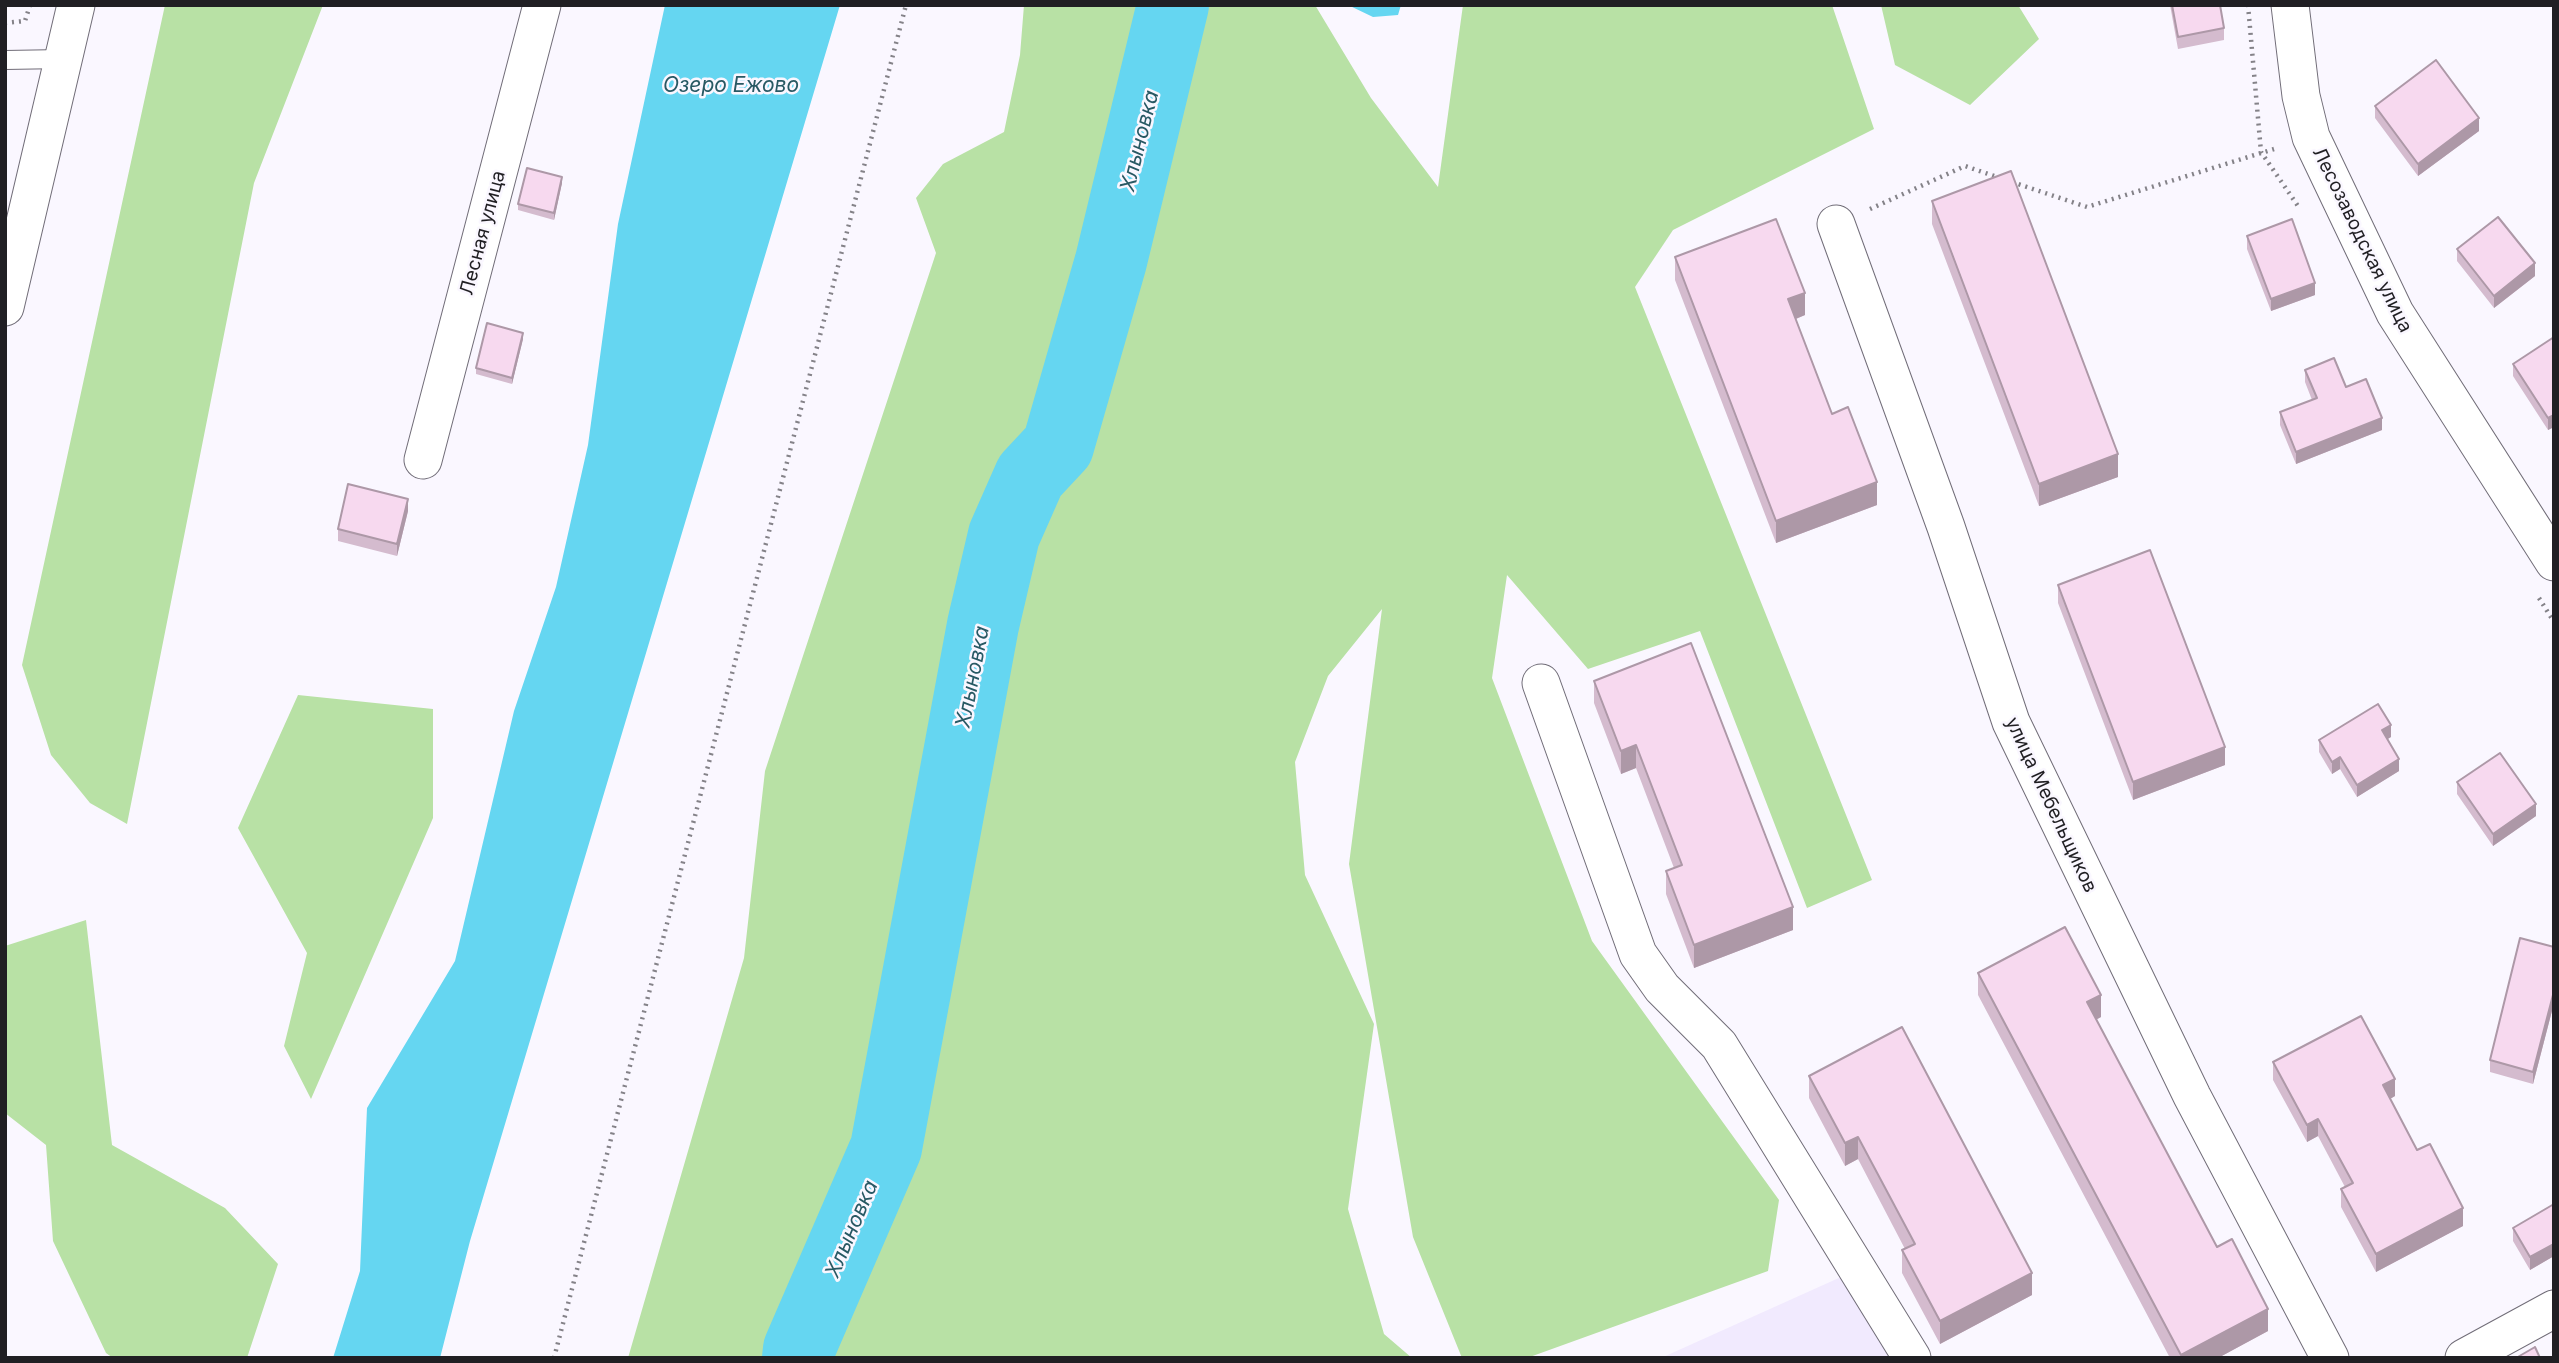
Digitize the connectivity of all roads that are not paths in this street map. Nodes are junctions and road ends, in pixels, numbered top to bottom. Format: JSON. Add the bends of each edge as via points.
{"nodes":[{"id":1,"x":76,"y":5,"type":"edge"},
{"id":2,"x":542,"y":5,"type":"edge"},
{"id":3,"x":2290,"y":5,"type":"edge"},
{"id":4,"x":5,"y":60,"type":"edge"},
{"id":5,"x":62,"y":60,"type":"junction"},
{"id":6,"x":1836,"y":224,"type":"road end"},
{"id":7,"x":5,"y":307,"type":"edge"},
{"id":8,"x":424,"y":460,"type":"dead end"},
{"id":9,"x":2554,"y":562,"type":"edge"},
{"id":10,"x":1541,"y":683,"type":"dead end"},
{"id":11,"x":2554,"y":1309,"type":"edge"},
{"id":12,"x":1912,"y":1358,"type":"edge"},
{"id":13,"x":2330,"y":1358,"type":"edge"},
{"id":14,"x":2464,"y":1358,"type":"edge"}],
"edges":[{"from":1,"to":5,"type":"street"},
{"from":2,"to":8,"type":"street","name":"Лесная улица"},
{"from":3,"to":9,"type":"street","name":"Лесозаводская улица","via":[[2295,60],[2311,136],[2395,313]]},
{"from":4,"to":5,"type":"lane"},
{"from":5,"to":7,"type":"street"},
{"from":6,"to":13,"type":"street","name":"улица Мебельщиков","via":[[2011,722],[2192,1096]]},
{"from":10,"to":12,"type":"street","via":[[1638,954],[1662,988],[1719,1045]]},
{"from":11,"to":14,"type":"street"}]}
